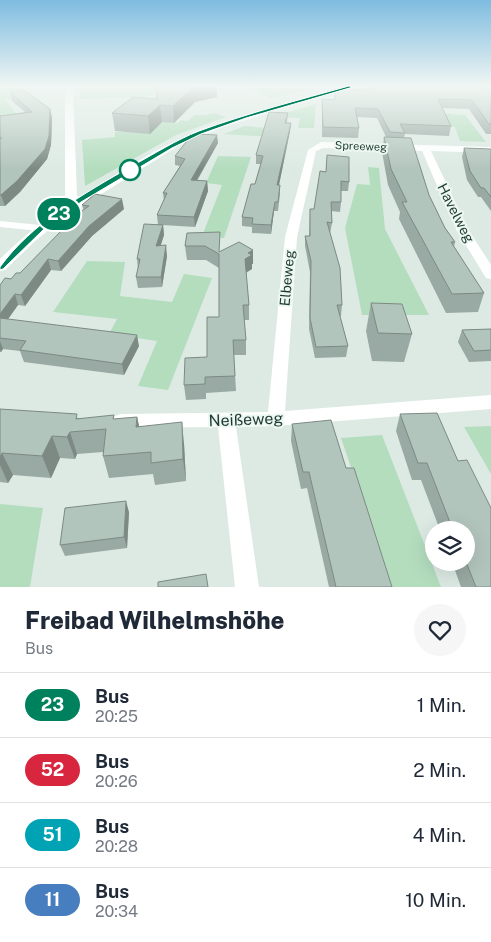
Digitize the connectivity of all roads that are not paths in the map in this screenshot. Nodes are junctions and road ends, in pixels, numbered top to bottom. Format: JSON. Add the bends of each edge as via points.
{"nodes":[{"id":1,"x":70,"y":114,"type":"edge"},
{"id":2,"x":252,"y":114,"type":"edge"},
{"id":3,"x":321,"y":145,"type":"joint"},
{"id":4,"x":425,"y":148,"type":"junction"},
{"id":5,"x":491,"y":150,"type":"edge"},
{"id":6,"x":78,"y":200,"type":"junction"},
{"id":7,"x":5,"y":224,"type":"edge"},
{"id":8,"x":40,"y":228,"type":"junction"},
{"id":9,"x":0,"y":234,"type":"edge"},
{"id":10,"x":0,"y":267,"type":"edge"},
{"id":11,"x":491,"y":275,"type":"edge"},
{"id":12,"x":491,"y":402,"type":"edge"},
{"id":13,"x":276,"y":419,"type":"junction"},
{"id":14,"x":101,"y":420,"type":"edge"},
{"id":15,"x":226,"y":420,"type":"junction"},
{"id":16,"x":247,"y":587,"type":"edge"}],
"edges":[{"from":1,"to":6,"type":"main road","via":[[71,198]]},
{"from":2,"to":6,"type":"main road","via":[[170,147]]},
{"from":3,"to":4,"type":"street","name":"Spreeweg"},
{"from":3,"to":13,"type":"street","name":"Elbeweg","via":[[312,150],[291,237]]},
{"from":4,"to":5,"type":"street","name":"Spreeweg"},
{"from":4,"to":11,"type":"street","name":"Havelweg","via":[[462,228]]},
{"from":6,"to":8,"type":"main road"},
{"from":7,"to":8,"type":"street"},
{"from":7,"to":9,"type":"street"},
{"from":8,"to":10,"type":"main road"},
{"from":12,"to":13,"type":"street","name":"Neißeweg"},
{"from":13,"to":15,"type":"street","name":"Neißeweg"},
{"from":14,"to":15,"type":"street","name":"Neißeweg"},
{"from":15,"to":16,"type":"street"}]}
